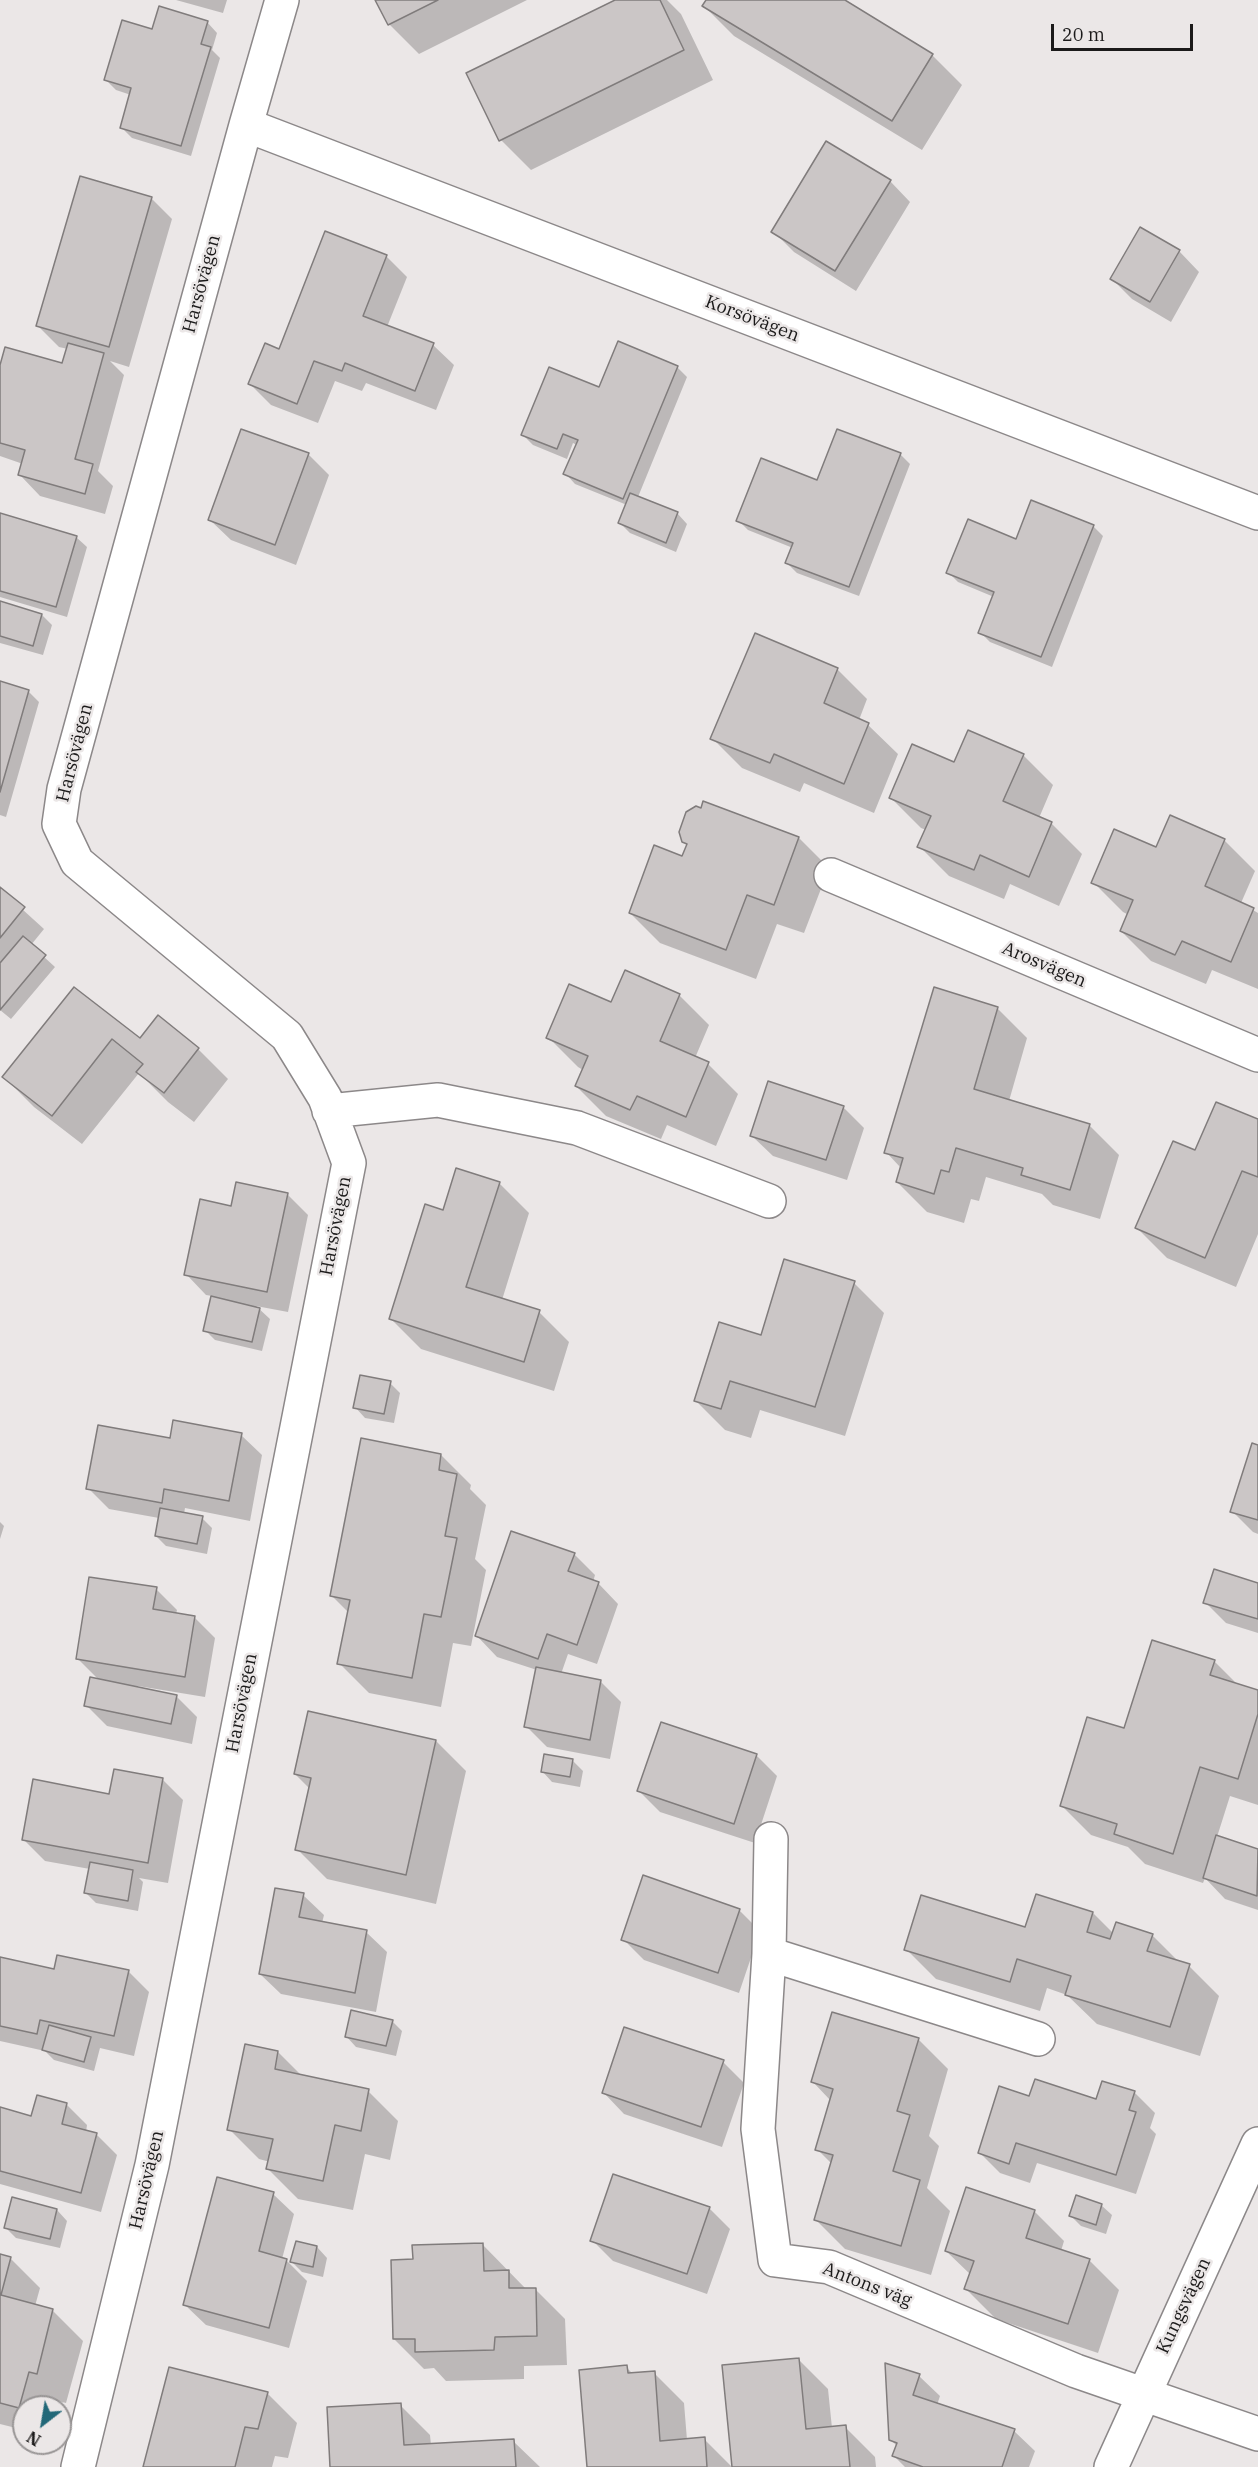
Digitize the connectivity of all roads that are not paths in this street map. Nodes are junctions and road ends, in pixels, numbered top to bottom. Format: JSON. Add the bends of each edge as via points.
{"nodes":[{"id":1,"x":282,"y":0,"type":"edge"},
{"id":2,"x":246,"y":125,"type":"junction"},
{"id":3,"x":1258,"y":513,"type":"edge"},
{"id":4,"x":831,"y":875,"type":"dead end"},
{"id":5,"x":1258,"y":1055,"type":"edge"},
{"id":6,"x":329,"y":1111,"type":"junction"},
{"id":7,"x":769,"y":1201,"type":"dead end"},
{"id":8,"x":771,"y":1839,"type":"dead end"},
{"id":9,"x":769,"y":1954,"type":"junction"},
{"id":10,"x":1038,"y":2039,"type":"dead end"},
{"id":11,"x":1258,"y":2144,"type":"edge"},
{"id":12,"x":1143,"y":2393,"type":"junction"},
{"id":13,"x":1258,"y":2434,"type":"edge"},
{"id":14,"x":78,"y":2467,"type":"edge"},
{"id":15,"x":1111,"y":2467,"type":"edge"}],
"edges":[{"from":1,"to":2,"type":"street","name":"Harsövägen"},
{"from":2,"to":3,"type":"street","name":"Korsövägen"},
{"from":2,"to":6,"type":"street","name":"Harsövägen","via":[[64,789],[59,824],[77,862],[287,1036]]},
{"from":4,"to":5,"type":"street","name":"Arosvägen"},
{"from":6,"to":7,"type":"street","via":[[438,1100],[577,1128]]},
{"from":6,"to":14,"type":"street","name":"Harsövägen","via":[[348,1163],[152,2165]]},
{"from":8,"to":9,"type":"street","name":"Antons väg"},
{"from":9,"to":10,"type":"street"},
{"from":9,"to":12,"type":"street","name":"Antons väg","via":[[758,2129],[775,2260],[829,2267],[1077,2371]]},
{"from":11,"to":12,"type":"street","name":"Kungsvägen"},
{"from":12,"to":13,"type":"street"},
{"from":12,"to":15,"type":"street","name":"Kungsvägen"}]}
